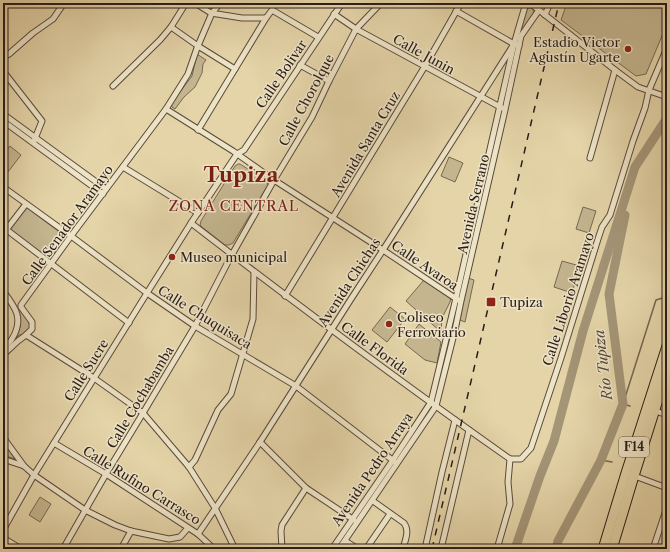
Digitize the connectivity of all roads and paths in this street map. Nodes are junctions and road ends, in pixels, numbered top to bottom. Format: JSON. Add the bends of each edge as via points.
{"nodes":[{"id":1,"x":64,"y":3,"type":"edge"},
{"id":2,"x":186,"y":3,"type":"edge"},
{"id":3,"x":195,"y":3,"type":"edge"},
{"id":4,"x":219,"y":3,"type":"edge"},
{"id":5,"x":342,"y":3,"type":"edge"},
{"id":6,"x":381,"y":3,"type":"edge"},
{"id":7,"x":461,"y":3,"type":"edge"},
{"id":8,"x":526,"y":3,"type":"edge"},
{"id":9,"x":530,"y":3,"type":"edge"},
{"id":10,"x":550,"y":3,"type":"edge"},
{"id":11,"x":539,"y":10,"type":"junction"},
{"id":12,"x":456,"y":11,"type":"junction"},
{"id":13,"x":212,"y":13,"type":"junction"},
{"id":14,"x":334,"y":14,"type":"junction"},
{"id":15,"x":545,"y":15,"type":"junction"},
{"id":16,"x":266,"y":18,"type":"junction"},
{"id":17,"x":171,"y":27,"type":"junction"},
{"id":18,"x":356,"y":29,"type":"junction"},
{"id":19,"x":318,"y":37,"type":"junction"},
{"id":20,"x":517,"y":45,"type":"junction"},
{"id":21,"x":198,"y":46,"type":"junction"},
{"id":22,"x":667,"y":48,"type":"edge"},
{"id":23,"x":3,"y":57,"type":"edge"},
{"id":24,"x":300,"y":65,"type":"junction"},
{"id":25,"x":425,"y":66,"type":"junction"},
{"id":26,"x":235,"y":69,"type":"junction"},
{"id":27,"x":614,"y":70,"type":"junction"},
{"id":28,"x":3,"y":71,"type":"edge"},
{"id":29,"x":329,"y":81,"type":"junction"},
{"id":30,"x":113,"y":86,"type":"dead end"},
{"id":31,"x":649,"y":90,"type":"junction"},
{"id":32,"x":480,"y":97,"type":"junction"},
{"id":33,"x":667,"y":97,"type":"edge"},
{"id":34,"x":500,"y":108,"type":"junction"},
{"id":35,"x":166,"y":110,"type":"junction"},
{"id":36,"x":505,"y":110,"type":"junction"},
{"id":37,"x":3,"y":114,"type":"edge"},
{"id":38,"x":3,"y":121,"type":"edge"},
{"id":39,"x":198,"y":130,"type":"junction"},
{"id":40,"x":34,"y":141,"type":"junction"},
{"id":41,"x":237,"y":154,"type":"junction"},
{"id":42,"x":590,"y":158,"type":"dead end"},
{"id":43,"x":123,"y":167,"type":"junction"},
{"id":44,"x":274,"y":180,"type":"junction"},
{"id":45,"x":3,"y":187,"type":"edge"},
{"id":46,"x":106,"y":189,"type":"junction"},
{"id":47,"x":103,"y":194,"type":"junction"},
{"id":48,"x":26,"y":204,"type":"junction"},
{"id":49,"x":198,"y":213,"type":"junction"},
{"id":50,"x":333,"y":218,"type":"junction"},
{"id":51,"x":191,"y":223,"type":"junction"},
{"id":52,"x":4,"y":231,"type":"edge"},
{"id":53,"x":71,"y":236,"type":"junction"},
{"id":54,"x":383,"y":250,"type":"junction"},
{"id":55,"x":232,"y":255,"type":"junction"},
{"id":56,"x":51,"y":264,"type":"junction"},
{"id":57,"x":254,"y":272,"type":"junction"},
{"id":58,"x":3,"y":291,"type":"edge"},
{"id":59,"x":147,"y":293,"type":"junction"},
{"id":60,"x":285,"y":296,"type":"junction"},
{"id":61,"x":456,"y":298,"type":"junction"},
{"id":62,"x":461,"y":301,"type":"junction"},
{"id":63,"x":128,"y":323,"type":"junction"},
{"id":64,"x":195,"y":326,"type":"junction"},
{"id":65,"x":332,"y":330,"type":"junction"},
{"id":66,"x":26,"y":335,"type":"junction"},
{"id":67,"x":667,"y":346,"type":"edge"},
{"id":68,"x":3,"y":354,"type":"edge"},
{"id":69,"x":242,"y":354,"type":"junction"},
{"id":70,"x":667,"y":371,"type":"edge"},
{"id":71,"x":94,"y":378,"type":"junction"},
{"id":72,"x":296,"y":386,"type":"junction"},
{"id":73,"x":431,"y":402,"type":"junction"},
{"id":74,"x":436,"y":406,"type":"junction"},
{"id":75,"x":651,"y":409,"type":"junction"},
{"id":76,"x":143,"y":413,"type":"junction"},
{"id":77,"x":667,"y":415,"type":"edge"},
{"id":78,"x":455,"y":420,"type":"junction"},
{"id":79,"x":3,"y":430,"type":"edge"},
{"id":80,"x":468,"y":430,"type":"junction"},
{"id":81,"x":4,"y":441,"type":"edge"},
{"id":82,"x":260,"y":442,"type":"junction"},
{"id":83,"x":54,"y":443,"type":"junction"},
{"id":84,"x":3,"y":459,"type":"edge"},
{"id":85,"x":510,"y":459,"type":"junction"},
{"id":86,"x":395,"y":462,"type":"junction"},
{"id":87,"x":24,"y":466,"type":"junction"},
{"id":88,"x":189,"y":467,"type":"junction"},
{"id":89,"x":106,"y":474,"type":"junction"},
{"id":90,"x":630,"y":474,"type":"junction"},
{"id":91,"x":34,"y":475,"type":"junction"},
{"id":92,"x":306,"y":488,"type":"junction"},
{"id":93,"x":667,"y":488,"type":"edge"},
{"id":94,"x":372,"y":501,"type":"junction"},
{"id":95,"x":667,"y":507,"type":"edge"},
{"id":96,"x":215,"y":508,"type":"junction"},
{"id":97,"x":85,"y":510,"type":"junction"},
{"id":98,"x":390,"y":514,"type":"junction"},
{"id":99,"x":352,"y":519,"type":"junction"},
{"id":100,"x":665,"y":520,"type":"edge"},
{"id":101,"x":357,"y":522,"type":"junction"},
{"id":102,"x":188,"y":528,"type":"junction"},
{"id":103,"x":3,"y":530,"type":"edge"},
{"id":104,"x":131,"y":531,"type":"junction"},
{"id":105,"x":198,"y":534,"type":"junction"},
{"id":106,"x":3,"y":538,"type":"edge"},
{"id":107,"x":345,"y":541,"type":"junction"},
{"id":108,"x":21,"y":549,"type":"edge"},
{"id":109,"x":63,"y":549,"type":"edge"},
{"id":110,"x":121,"y":549,"type":"edge"},
{"id":111,"x":214,"y":549,"type":"edge"},
{"id":112,"x":235,"y":549,"type":"edge"},
{"id":113,"x":282,"y":549,"type":"edge"},
{"id":114,"x":332,"y":549,"type":"edge"},
{"id":115,"x":339,"y":549,"type":"edge"},
{"id":116,"x":358,"y":549,"type":"edge"},
{"id":117,"x":366,"y":549,"type":"edge"},
{"id":118,"x":403,"y":549,"type":"edge"},
{"id":119,"x":425,"y":549,"type":"edge"},
{"id":120,"x":441,"y":549,"type":"edge"},
{"id":121,"x":497,"y":549,"type":"edge"},
{"id":122,"x":603,"y":549,"type":"edge"},
{"id":123,"x":612,"y":549,"type":"edge"},
{"id":124,"x":653,"y":549,"type":"edge"}],
"edges":[{"from":1,"to":23,"type":"street","via":[[53,19]]},
{"from":2,"to":17,"type":"street"},
{"from":3,"to":13,"type":"street"},
{"from":4,"to":13,"type":"street","name":"Calle Senador Aramayo"},
{"from":5,"to":14,"type":"street","name":"Calle Bolivar"},
{"from":6,"to":18,"type":"street","name":"Calle Chorolque"},
{"from":7,"to":12,"type":"street","name":"Avenida Santa Cruz"},
{"from":8,"to":20,"type":"street","name":"Avenida Serrano"},
{"from":9,"to":11,"type":"street"},
{"from":10,"to":15,"type":"street"},
{"from":11,"to":15,"type":"street"},
{"from":11,"to":20,"type":"street","name":"Avenida Serrano"},
{"from":12,"to":20,"type":"street"},
{"from":12,"to":25,"type":"street","name":"Avenida Santa Cruz"},
{"from":13,"to":16,"type":"street","via":[[242,18]]},
{"from":13,"to":21,"type":"street","name":"Calle Senador Aramayo"},
{"from":14,"to":18,"type":"street","name":"Calle Junin"},
{"from":14,"to":19,"type":"street","name":"Calle Bolivar"},
{"from":15,"to":27,"type":"street"},
{"from":16,"to":19,"type":"street","via":[[272,10]]},
{"from":16,"to":26,"type":"street"},
{"from":17,"to":21,"type":"street"},
{"from":17,"to":30,"type":"street"},
{"from":18,"to":25,"type":"street","name":"Calle Junin"},
{"from":18,"to":29,"type":"street","name":"Calle Chorolque"},
{"from":19,"to":24,"type":"street","name":"Calle Bolivar"},
{"from":20,"to":32,"type":"street","name":"Avenida Chichas"},
{"from":20,"to":34,"type":"street","name":"Avenida Serrano"},
{"from":20,"to":36,"type":"street","name":"Avenida Serrano"},
{"from":21,"to":26,"type":"street"},
{"from":21,"to":35,"type":"street","name":"Calle Senador Aramayo","via":[[188,74]]},
{"from":22,"to":31,"type":"street","name":"Calle Liborio Aramayo"},
{"from":24,"to":29,"type":"street"},
{"from":24,"to":41,"type":"street","name":"Calle Bolivar","via":[[244,150]]},
{"from":25,"to":32,"type":"street","name":"Calle Junin"},
{"from":25,"to":50,"type":"street","name":"Avenida Santa Cruz"},
{"from":26,"to":39,"type":"street"},
{"from":27,"to":31,"type":"street","via":[[638,87]]},
{"from":27,"to":42,"type":"street"},
{"from":28,"to":40,"type":"street","via":[[42,121]]},
{"from":29,"to":44,"type":"street","name":"Calle Chorolque","via":[[312,117]]},
{"from":31,"to":33,"type":"street"},
{"from":31,"to":85,"type":"street","name":"Calle Liborio Aramayo","via":[[610,215],[602,227],[531,448],[521,459]]},
{"from":32,"to":34,"type":"street","name":"Calle Junin"},
{"from":32,"to":54,"type":"street","name":"Avenida Chichas"},
{"from":34,"to":36,"type":"street","name":"Calle Junin"},
{"from":34,"to":61,"type":"street","name":"Avenida Serrano"},
{"from":35,"to":39,"type":"street","name":"Calle Avaroa"},
{"from":35,"to":43,"type":"street","name":"Calle Senador Aramayo"},
{"from":36,"to":62,"type":"street","name":"Avenida Serrano"},
{"from":37,"to":40,"type":"street"},
{"from":38,"to":40,"type":"street"},
{"from":39,"to":41,"type":"street","name":"Calle Avaroa"},
{"from":40,"to":46,"type":"street"},
{"from":40,"to":47,"type":"street"},
{"from":41,"to":44,"type":"street","name":"Calle Avaroa"},
{"from":41,"to":49,"type":"street","name":"Calle Bolivar"},
{"from":43,"to":46,"type":"street","name":"Calle Senador Aramayo"},
{"from":43,"to":49,"type":"street"},
{"from":44,"to":50,"type":"street","name":"Calle Avaroa"},
{"from":44,"to":55,"type":"street","name":"Calle Chorolque"},
{"from":45,"to":48,"type":"street","name":"Calle Chuquisaca"},
{"from":46,"to":47,"type":"street","name":"Calle Senador Aramayo"},
{"from":47,"to":53,"type":"street","name":"Calle Senador Aramayo"},
{"from":48,"to":52,"type":"street"},
{"from":48,"to":53,"type":"street","name":"Calle Chuquisaca"},
{"from":49,"to":51,"type":"street","name":"Calle Sucre"},
{"from":50,"to":54,"type":"street","name":"Calle Avaroa"},
{"from":50,"to":60,"type":"street","name":"Avenida Santa Cruz"},
{"from":51,"to":55,"type":"street","name":"Calle Florida"},
{"from":51,"to":59,"type":"street","name":"Calle Sucre"},
{"from":52,"to":56,"type":"street"},
{"from":53,"to":56,"type":"street","name":"Calle Senador Aramayo"},
{"from":53,"to":59,"type":"street","name":"Calle Chuquisaca"},
{"from":54,"to":61,"type":"street","name":"Calle Avaroa"},
{"from":54,"to":65,"type":"street","name":"Avenida Chichas"},
{"from":55,"to":57,"type":"street","name":"Calle Florida"},
{"from":55,"to":64,"type":"street","name":"Calle Cochabamba"},
{"from":56,"to":63,"type":"street"},
{"from":56,"to":66,"type":"street","name":"Calle Senador Aramayo","via":[[20,307],[32,322],[32,330]]},
{"from":57,"to":60,"type":"street","name":"Calle Florida"},
{"from":57,"to":69,"type":"street","via":[[253,319]]},
{"from":58,"to":68,"type":"street","via":[[17,312],[19,320],[17,330],[4,348]]},
{"from":59,"to":63,"type":"street","name":"Calle Sucre"},
{"from":59,"to":64,"type":"street","name":"Calle Chuquisaca"},
{"from":60,"to":65,"type":"street","name":"Calle Florida"},
{"from":61,"to":62,"type":"street","name":"Calle Avaroa"},
{"from":61,"to":73,"type":"street","name":"Avenida Serrano"},
{"from":62,"to":74,"type":"street","name":"Avenida Serrano"},
{"from":63,"to":71,"type":"street","name":"Calle Sucre"},
{"from":64,"to":69,"type":"street","name":"Calle Chuquisaca"},
{"from":64,"to":76,"type":"street","name":"Calle Cochabamba"},
{"from":65,"to":72,"type":"street","name":"Avenida Chichas"},
{"from":65,"to":73,"type":"street","name":"Calle Florida"},
{"from":66,"to":68,"type":"street"},
{"from":66,"to":71,"type":"street"},
{"from":67,"to":75,"type":"highway","number":"F14"},
{"from":69,"to":72,"type":"street","name":"Calle Chuquisaca"},
{"from":69,"to":88,"type":"street","via":[[231,394],[218,410],[195,460]]},
{"from":70,"to":75,"type":"highway","number":"F14"},
{"from":71,"to":76,"type":"street"},
{"from":71,"to":83,"type":"street","name":"Calle Sucre"},
{"from":72,"to":82,"type":"street","name":"Avenida Chichas"},
{"from":72,"to":86,"type":"street","name":"Calle Chuquisaca"},
{"from":73,"to":74,"type":"street","name":"Calle Florida"},
{"from":73,"to":86,"type":"street","name":"Avenida Pedro Arraya"},
{"from":74,"to":78,"type":"street","name":"Calle Florida"},
{"from":74,"to":86,"type":"street","name":"Avenida Pedro Arraya"},
{"from":75,"to":77,"type":"street"},
{"from":75,"to":90,"type":"highway","number":"F14"},
{"from":76,"to":88,"type":"street"},
{"from":76,"to":89,"type":"street","name":"Calle Cochabamba"},
{"from":78,"to":80,"type":"street","name":"Calle Florida"},
{"from":78,"to":119,"type":"street"},
{"from":79,"to":81,"type":"street"},
{"from":80,"to":85,"type":"street","name":"Calle Florida"},
{"from":80,"to":120,"type":"street"},
{"from":81,"to":87,"type":"street"},
{"from":82,"to":92,"type":"street"},
{"from":82,"to":96,"type":"street","name":"Avenida Chichas"},
{"from":83,"to":89,"type":"street","name":"Calle Rufino Carrasco"},
{"from":83,"to":91,"type":"street","name":"Calle Sucre"},
{"from":84,"to":87,"type":"street"},
{"from":85,"to":121,"type":"street","via":[[510,504]]},
{"from":86,"to":94,"type":"street","name":"Avenida Pedro Arraya"},
{"from":86,"to":99,"type":"street","name":"Avenida Pedro Arraya"},
{"from":87,"to":91,"type":"street"},
{"from":88,"to":96,"type":"street"},
{"from":89,"to":97,"type":"street","name":"Calle Cochabamba"},
{"from":89,"to":102,"type":"street","name":"Calle Rufino Carrasco"},
{"from":90,"to":93,"type":"street"},
{"from":90,"to":122,"type":"highway","number":"F14"},
{"from":90,"to":123,"type":"highway","number":"F14"},
{"from":91,"to":97,"type":"street"},
{"from":91,"to":103,"type":"street","name":"Calle Sucre"},
{"from":92,"to":99,"type":"street"},
{"from":92,"to":113,"type":"street","via":[[282,525]]},
{"from":94,"to":98,"type":"street"},
{"from":94,"to":101,"type":"street","name":"Avenida Pedro Arraya"},
{"from":95,"to":100,"type":"street"},
{"from":96,"to":105,"type":"street","name":"Avenida Chichas"},
{"from":96,"to":112,"type":"street"},
{"from":97,"to":104,"type":"street"},
{"from":97,"to":109,"type":"street","name":"Calle Cochabamba"},
{"from":98,"to":117,"type":"street"},
{"from":98,"to":118,"type":"street","via":[[407,527]]},
{"from":99,"to":101,"type":"street"},
{"from":99,"to":114,"type":"street","name":"Avenida Pedro Arraya"},
{"from":100,"to":124,"type":"street"},
{"from":101,"to":107,"type":"street","name":"Avenida Pedro Arraya"},
{"from":102,"to":104,"type":"street","via":[[180,537],[169,539]]},
{"from":102,"to":105,"type":"street","name":"Calle Rufino Carrasco"},
{"from":104,"to":110,"type":"street"},
{"from":105,"to":111,"type":"street","name":"Calle Rufino Carrasco"},
{"from":106,"to":108,"type":"street"},
{"from":107,"to":115,"type":"street","name":"Avenida Pedro Arraya"},
{"from":107,"to":116,"type":"street"}]}
